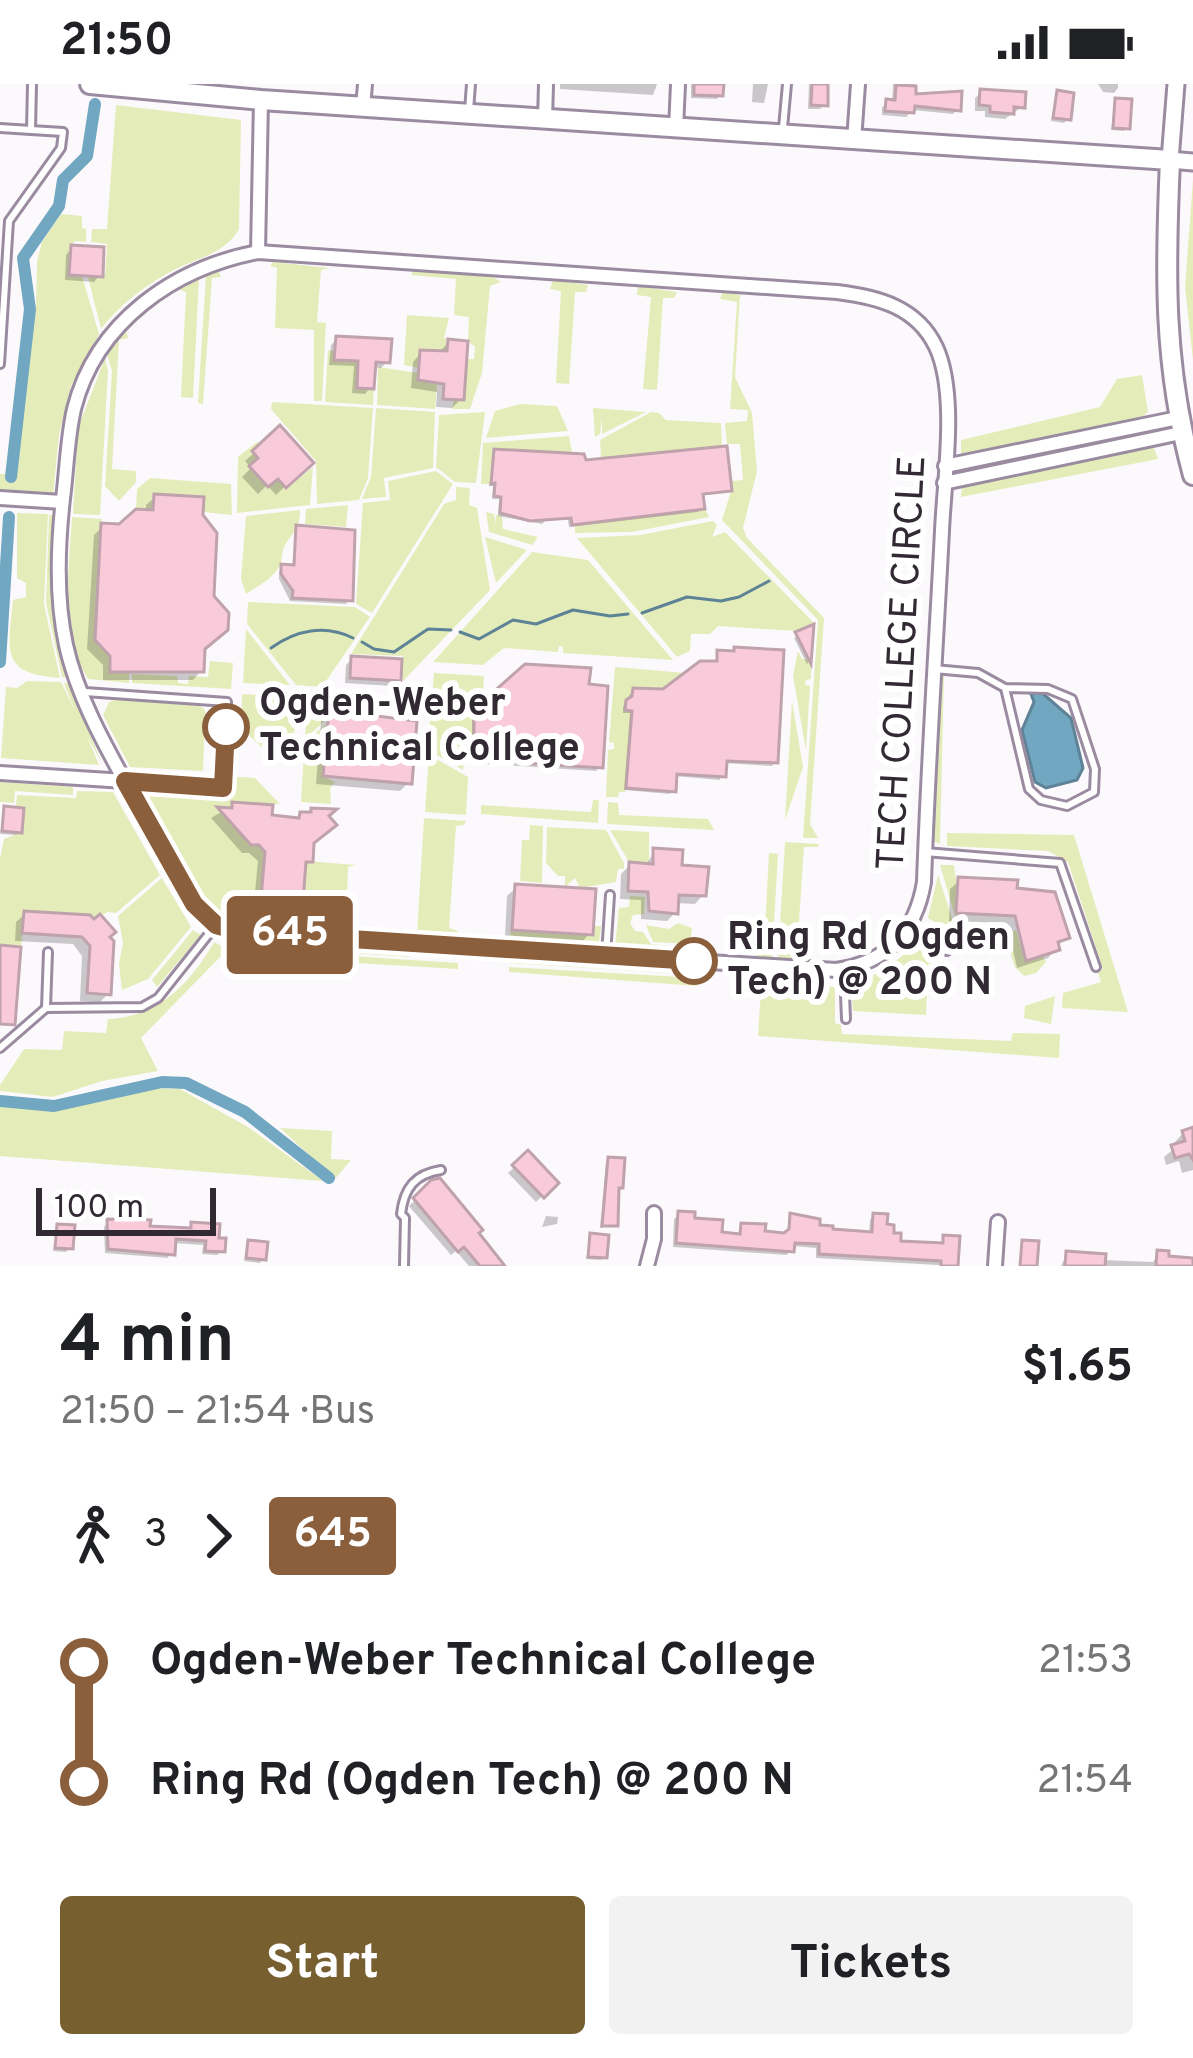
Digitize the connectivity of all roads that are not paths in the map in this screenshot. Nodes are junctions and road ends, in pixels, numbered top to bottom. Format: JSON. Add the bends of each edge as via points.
{"nodes":[{"id":1,"x":32,"y":84,"type":"edge"},
{"id":2,"x":90,"y":84,"type":"edge"},
{"id":3,"x":365,"y":84,"type":"edge"},
{"id":4,"x":470,"y":84,"type":"edge"},
{"id":5,"x":546,"y":84,"type":"edge"},
{"id":6,"x":678,"y":84,"type":"edge"},
{"id":7,"x":787,"y":84,"type":"edge"},
{"id":8,"x":858,"y":84,"type":"edge"},
{"id":9,"x":1176,"y":84,"type":"edge"},
{"id":10,"x":261,"y":100,"type":"junction"},
{"id":11,"x":363,"y":108,"type":"junction"},
{"id":12,"x":468,"y":115,"type":"junction"},
{"id":13,"x":544,"y":120,"type":"junction"},
{"id":14,"x":0,"y":128,"type":"edge"},
{"id":15,"x":676,"y":129,"type":"junction"},
{"id":16,"x":31,"y":130,"type":"junction"},
{"id":17,"x":783,"y":136,"type":"junction"},
{"id":18,"x":854,"y":142,"type":"junction"},
{"id":19,"x":1170,"y":160,"type":"junction"},
{"id":20,"x":1193,"y":162,"type":"edge"},
{"id":21,"x":258,"y":252,"type":"junction"},
{"id":22,"x":0,"y":364,"type":"edge"},
{"id":23,"x":1180,"y":426,"type":"junction"},
{"id":24,"x":945,"y":466,"type":"junction"},
{"id":25,"x":1193,"y":475,"type":"edge"},
{"id":26,"x":944,"y":483,"type":"junction"},
{"id":27,"x":0,"y":498,"type":"edge"},
{"id":28,"x":62,"y":502,"type":"junction"},
{"id":29,"x":934,"y":669,"type":"junction"},
{"id":30,"x":1005,"y":688,"type":"junction"},
{"id":31,"x":81,"y":692,"type":"junction"},
{"id":32,"x":0,"y":773,"type":"edge"},
{"id":33,"x":125,"y":781,"type":"junction"},
{"id":34,"x":925,"y":852,"type":"junction"},
{"id":35,"x":610,"y":895,"type":"dead end"},
{"id":36,"x":216,"y":925,"type":"junction"},
{"id":37,"x":908,"y":929,"type":"junction"},
{"id":38,"x":947,"y":951,"type":"dead end"},
{"id":39,"x":48,"y":952,"type":"dead end"},
{"id":40,"x":606,"y":955,"type":"junction"},
{"id":41,"x":1096,"y":967,"type":"dead end"},
{"id":42,"x":844,"y":969,"type":"junction"},
{"id":43,"x":46,"y":1008,"type":"junction"},
{"id":44,"x":846,"y":1019,"type":"dead end"},
{"id":45,"x":0,"y":1048,"type":"edge"},
{"id":46,"x":441,"y":1170,"type":"dead end"},
{"id":47,"x":654,"y":1213,"type":"dead end"},
{"id":48,"x":998,"y":1222,"type":"dead end"},
{"id":49,"x":404,"y":1266,"type":"edge"},
{"id":50,"x":647,"y":1266,"type":"edge"},
{"id":51,"x":995,"y":1266,"type":"edge"}],
"edges":[{"from":1,"to":16,"type":"lane"},
{"from":2,"to":10,"type":"main road"},
{"from":3,"to":11,"type":"street"},
{"from":4,"to":12,"type":"lane"},
{"from":5,"to":13,"type":"street"},
{"from":6,"to":15,"type":"street"},
{"from":7,"to":17,"type":"lane"},
{"from":8,"to":18,"type":"street"},
{"from":9,"to":19,"type":"street"},
{"from":10,"to":11,"type":"main road"},
{"from":10,"to":21,"type":"street"},
{"from":11,"to":12,"type":"main road"},
{"from":12,"to":13,"type":"main road"},
{"from":13,"to":15,"type":"main road"},
{"from":14,"to":16,"type":"lane"},
{"from":15,"to":17,"type":"main road"},
{"from":16,"to":22,"type":"lane","via":[[62,132],[61,148],[9,221]]},
{"from":17,"to":18,"type":"main road"},
{"from":18,"to":19,"type":"main road"},
{"from":19,"to":20,"type":"street"},
{"from":19,"to":23,"type":"main road","via":[[1167,344]]},
{"from":21,"to":24,"type":"street","name":"TECH COLLEGE CIRCLE","via":[[882,299],[915,318],[940,358]]},
{"from":21,"to":28,"type":"street","name":"TECH COLLEGE CIRCLE","via":[[167,286],[104,344],[75,404]]},
{"from":23,"to":24,"type":"street"},
{"from":23,"to":25,"type":"main road"},
{"from":23,"to":26,"type":"street"},
{"from":24,"to":26,"type":"street","name":"TECH COLLEGE CIRCLE"},
{"from":26,"to":29,"type":"street","name":"TECH COLLEGE CIRCLE"},
{"from":27,"to":28,"type":"street"},
{"from":28,"to":31,"type":"street","name":"TECH COLLEGE CIRCLE","via":[[60,596]]},
{"from":29,"to":30,"type":"lane","via":[[978,673]]},
{"from":29,"to":34,"type":"street","name":"TECH COLLEGE CIRCLE"},
{"from":30,"to":30,"type":"lane","via":[[1029,789],[1067,806],[1094,792],[1096,769],[1072,699]]},
{"from":31,"to":33,"type":"street","name":"TECH COLLEGE CIRCLE"},
{"from":31,"to":33,"type":"lane","via":[[227,702],[223,788]]},
{"from":32,"to":33,"type":"street"},
{"from":33,"to":36,"type":"street","name":"TECH COLLEGE CIRCLE","via":[[194,904]]},
{"from":34,"to":37,"type":"street","name":"TECH COLLEGE CIRCLE","via":[[920,904]]},
{"from":34,"to":41,"type":"lane","via":[[1060,862]]},
{"from":35,"to":40,"type":"lane"},
{"from":36,"to":40,"type":"street"},
{"from":36,"to":43,"type":"lane","via":[[158,998],[142,1006]]},
{"from":37,"to":38,"type":"lane"},
{"from":37,"to":42,"type":"street","name":"TECH COLLEGE CIRCLE","via":[[881,956]]},
{"from":39,"to":43,"type":"lane"},
{"from":40,"to":42,"type":"street"},
{"from":42,"to":44,"type":"lane"},
{"from":43,"to":45,"type":"lane"},
{"from":46,"to":49,"type":"lane","via":[[404,1191]]},
{"from":47,"to":50,"type":"street"},
{"from":48,"to":51,"type":"street"}]}
